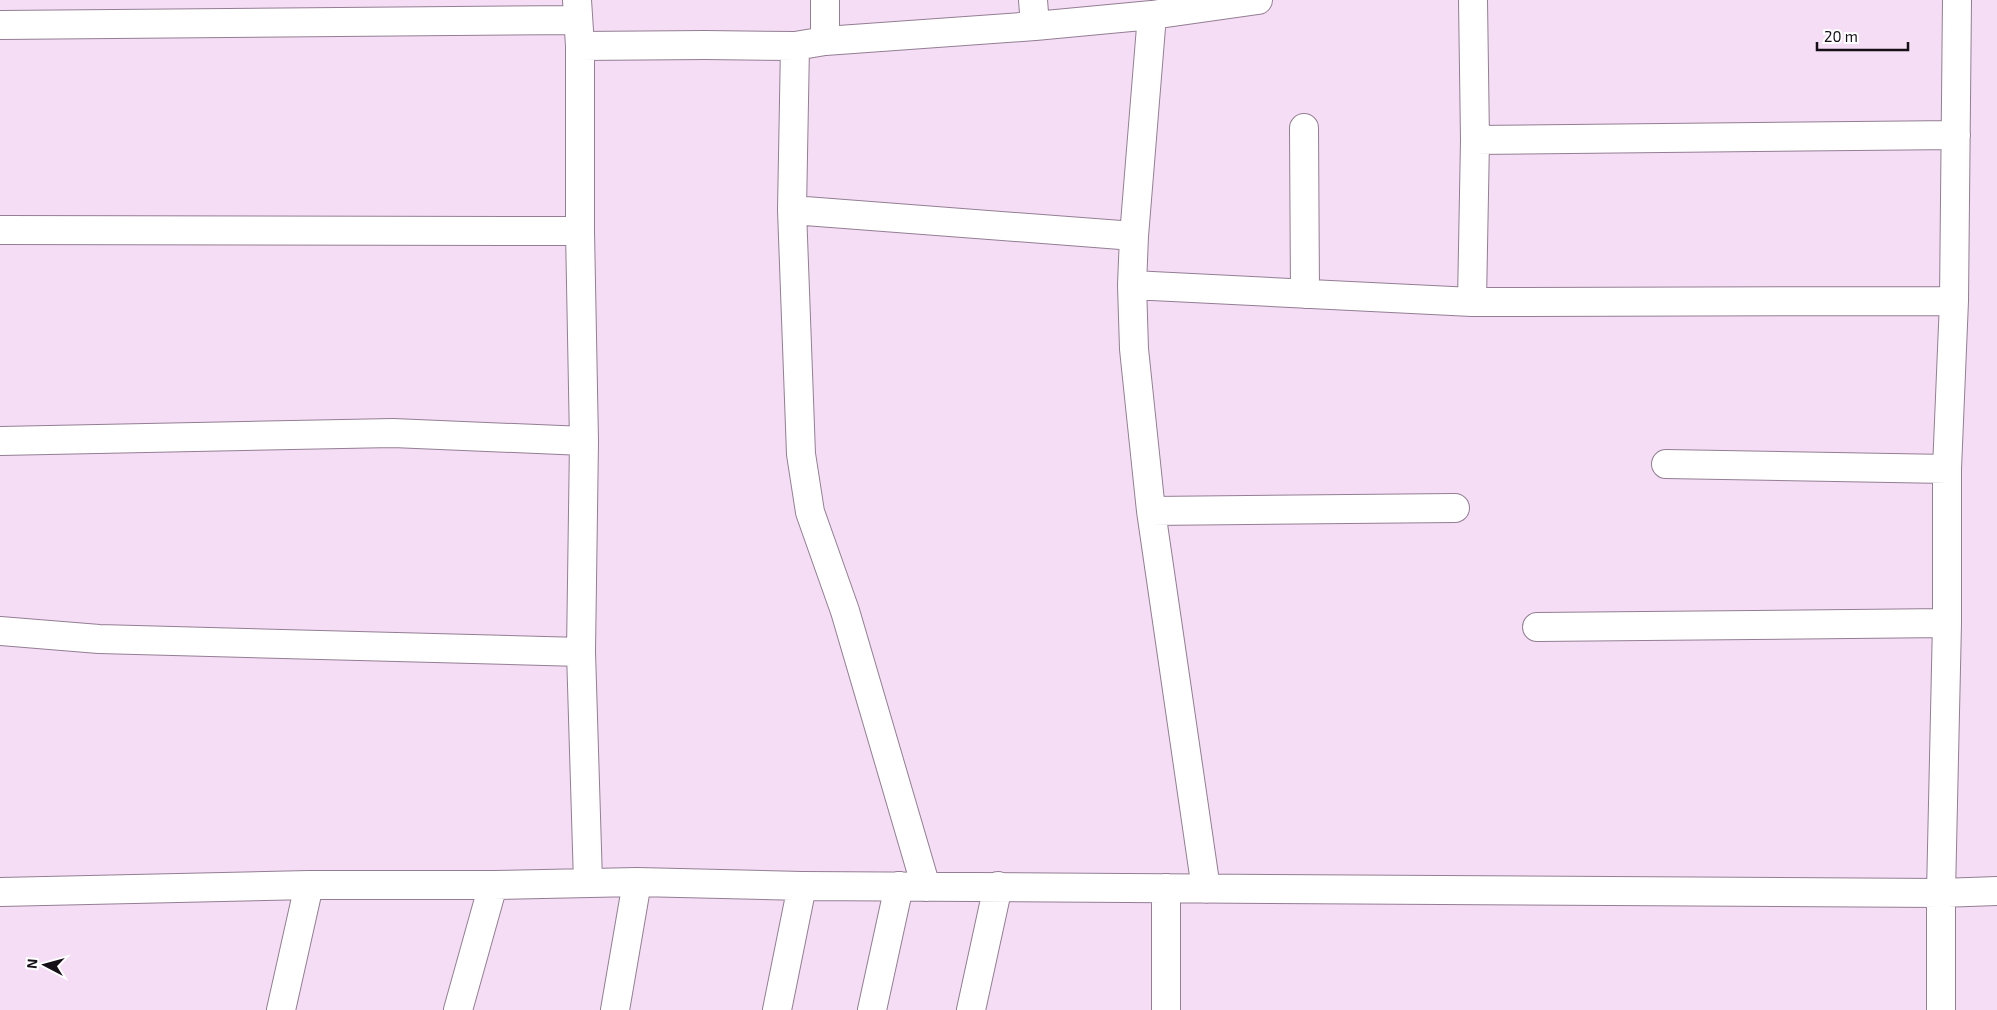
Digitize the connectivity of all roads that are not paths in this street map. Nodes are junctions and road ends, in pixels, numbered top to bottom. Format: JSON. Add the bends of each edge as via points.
{"nodes":[{"id":1,"x":825,"y":0,"type":"edge"},
{"id":2,"x":1258,"y":0,"type":"edge"},
{"id":3,"x":1473,"y":0,"type":"edge"},
{"id":4,"x":1958,"y":0,"type":"edge"},
{"id":5,"x":1034,"y":13,"type":"edge"},
{"id":6,"x":1152,"y":15,"type":"junction"},
{"id":7,"x":578,"y":22,"type":"edge"},
{"id":8,"x":0,"y":25,"type":"edge"},
{"id":9,"x":825,"y":41,"type":"junction"},
{"id":10,"x":795,"y":46,"type":"junction"},
{"id":11,"x":1304,"y":128,"type":"dead end"},
{"id":12,"x":1956,"y":135,"type":"junction"},
{"id":13,"x":1475,"y":140,"type":"junction"},
{"id":14,"x":792,"y":210,"type":"junction"},
{"id":15,"x":0,"y":230,"type":"edge"},
{"id":16,"x":580,"y":231,"type":"junction"},
{"id":17,"x":1134,"y":236,"type":"junction"},
{"id":18,"x":1132,"y":285,"type":"junction"},
{"id":19,"x":1305,"y":294,"type":"junction"},
{"id":20,"x":1954,"y":301,"type":"junction"},
{"id":21,"x":1472,"y":302,"type":"junction"},
{"id":22,"x":584,"y":440,"type":"junction"},
{"id":23,"x":0,"y":441,"type":"edge"},
{"id":24,"x":1666,"y":464,"type":"dead end"},
{"id":25,"x":1946,"y":469,"type":"junction"},
{"id":26,"x":1455,"y":508,"type":"dead end"},
{"id":27,"x":1151,"y":511,"type":"junction"},
{"id":28,"x":1947,"y":623,"type":"junction"},
{"id":29,"x":1537,"y":626,"type":"dead end"},
{"id":30,"x":0,"y":631,"type":"edge"},
{"id":31,"x":581,"y":652,"type":"junction"},
{"id":32,"x":588,"y":882,"type":"junction"},
{"id":33,"x":637,"y":882,"type":"junction"},
{"id":34,"x":309,"y":885,"type":"junction"},
{"id":35,"x":493,"y":885,"type":"junction"},
{"id":36,"x":802,"y":886,"type":"junction"},
{"id":37,"x":899,"y":886,"type":"junction"},
{"id":38,"x":998,"y":886,"type":"junction"},
{"id":39,"x":926,"y":887,"type":"junction"},
{"id":40,"x":1166,"y":888,"type":"junction"},
{"id":41,"x":1206,"y":889,"type":"junction"},
{"id":42,"x":1997,"y":891,"type":"edge"},
{"id":43,"x":0,"y":892,"type":"edge"},
{"id":44,"x":1941,"y":893,"type":"junction"},
{"id":45,"x":282,"y":1010,"type":"edge"},
{"id":46,"x":458,"y":1010,"type":"edge"},
{"id":47,"x":614,"y":1010,"type":"edge"},
{"id":48,"x":777,"y":1010,"type":"edge"},
{"id":49,"x":872,"y":1010,"type":"edge"},
{"id":50,"x":971,"y":1010,"type":"edge"},
{"id":51,"x":1166,"y":1010,"type":"edge"},
{"id":52,"x":1941,"y":1010,"type":"edge"}],
"edges":[{"from":1,"to":9,"type":"street"},
{"from":2,"to":6,"type":"street"},
{"from":3,"to":13,"type":"street"},
{"from":4,"to":12,"type":"street"},
{"from":5,"to":6,"type":"street"},
{"from":5,"to":9,"type":"street"},
{"from":6,"to":17,"type":"street"},
{"from":7,"to":8,"type":"street"},
{"from":7,"to":10,"type":"street","via":[[705,44]]},
{"from":7,"to":16,"type":"street"},
{"from":9,"to":10,"type":"street"},
{"from":10,"to":14,"type":"street"},
{"from":11,"to":19,"type":"street"},
{"from":12,"to":13,"type":"street"},
{"from":12,"to":20,"type":"street"},
{"from":13,"to":21,"type":"street"},
{"from":14,"to":17,"type":"street"},
{"from":14,"to":39,"type":"street","via":[[801,454],[810,512],[845,611]]},
{"from":15,"to":16,"type":"street"},
{"from":16,"to":22,"type":"street"},
{"from":17,"to":18,"type":"street"},
{"from":18,"to":19,"type":"street"},
{"from":18,"to":27,"type":"street","via":[[1134,349]]},
{"from":19,"to":21,"type":"street"},
{"from":20,"to":21,"type":"street"},
{"from":20,"to":25,"type":"street"},
{"from":22,"to":23,"type":"street","via":[[393,432]]},
{"from":22,"to":31,"type":"street"},
{"from":24,"to":25,"type":"street"},
{"from":25,"to":28,"type":"street"},
{"from":26,"to":27,"type":"street"},
{"from":27,"to":41,"type":"street"},
{"from":28,"to":29,"type":"street"},
{"from":28,"to":44,"type":"street"},
{"from":30,"to":31,"type":"street","via":[[99,639]]},
{"from":31,"to":32,"type":"street"},
{"from":32,"to":33,"type":"street"},
{"from":32,"to":35,"type":"street"},
{"from":33,"to":36,"type":"street"},
{"from":33,"to":47,"type":"street"},
{"from":34,"to":35,"type":"street"},
{"from":34,"to":43,"type":"street"},
{"from":34,"to":45,"type":"street"},
{"from":35,"to":46,"type":"street"},
{"from":36,"to":37,"type":"street"},
{"from":36,"to":48,"type":"street"},
{"from":37,"to":39,"type":"street"},
{"from":37,"to":49,"type":"street"},
{"from":38,"to":39,"type":"street"},
{"from":38,"to":40,"type":"street"},
{"from":38,"to":50,"type":"street"},
{"from":40,"to":41,"type":"street"},
{"from":40,"to":51,"type":"street"},
{"from":41,"to":44,"type":"street"},
{"from":42,"to":44,"type":"street"},
{"from":44,"to":52,"type":"street"}]}
